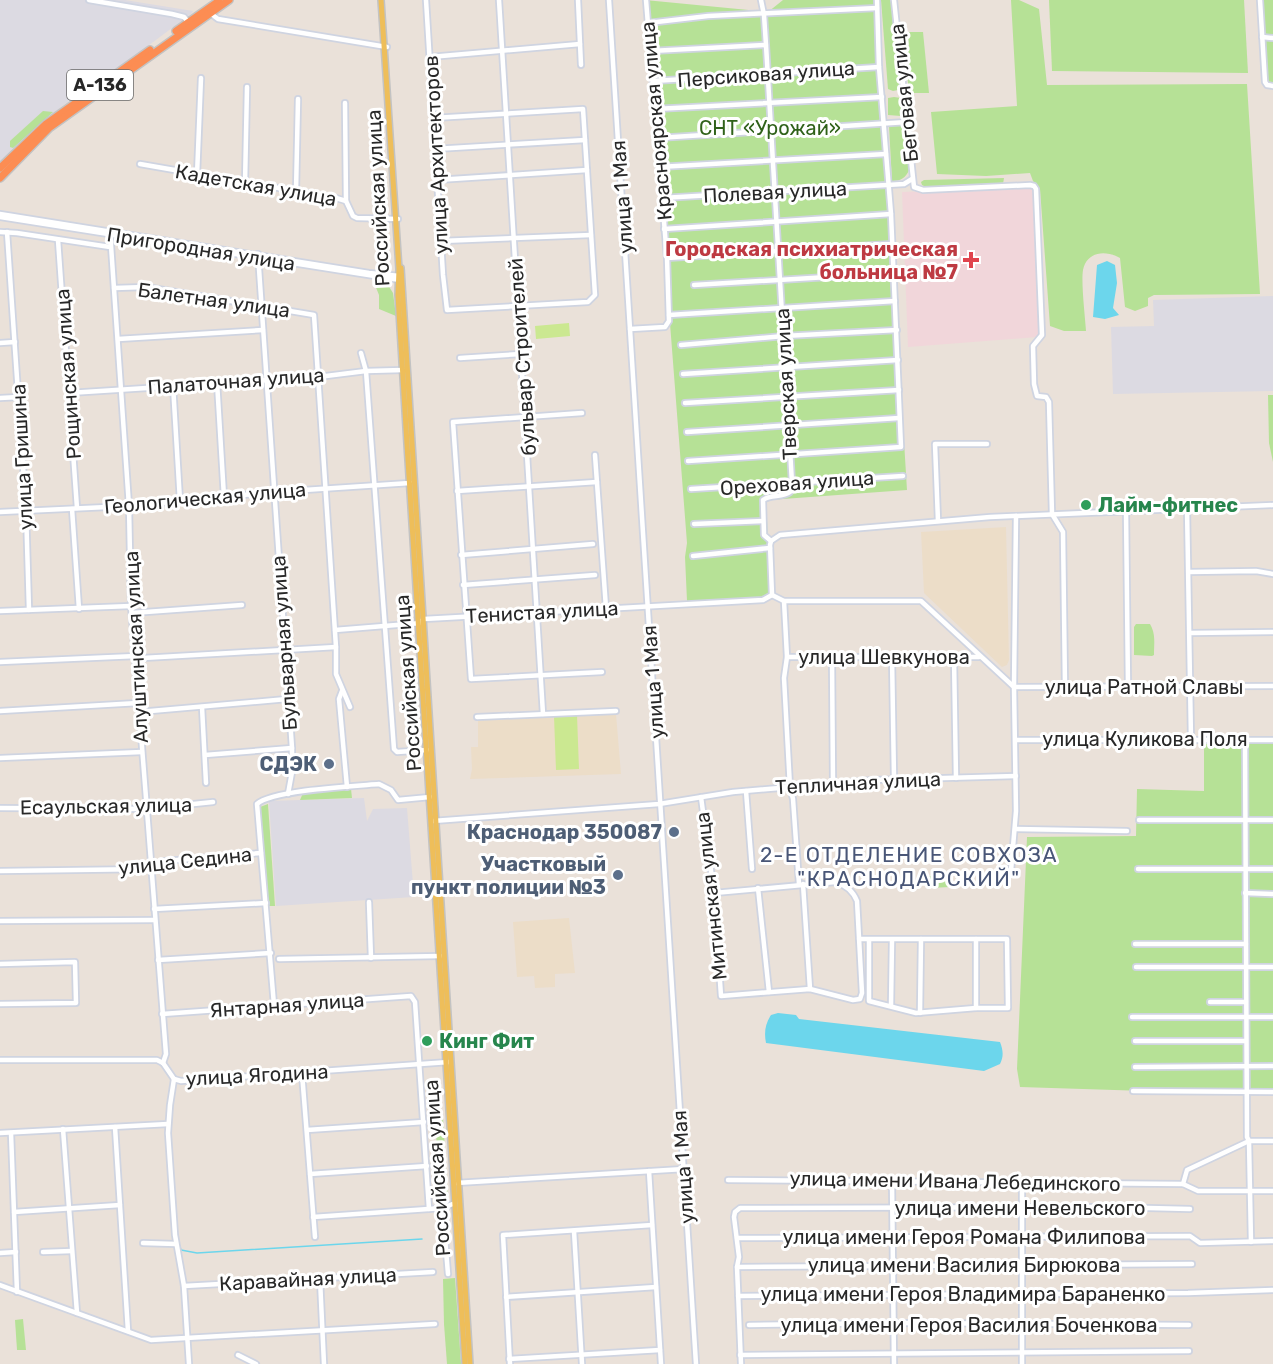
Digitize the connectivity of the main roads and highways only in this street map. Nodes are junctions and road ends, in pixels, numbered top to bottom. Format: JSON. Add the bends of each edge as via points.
{"nodes":[{"id":1,"x":221,"y":0,"type":"edge"},
{"id":2,"x":229,"y":0,"type":"edge"},
{"id":3,"x":383,"y":0,"type":"edge"},
{"id":4,"x":190,"y":24,"type":"junction"},
{"id":5,"x":0,"y":168,"type":"edge"},
{"id":6,"x":0,"y":178,"type":"edge"},
{"id":7,"x":405,"y":370,"type":"junction"},
{"id":8,"x":422,"y":622,"type":"junction"},
{"id":9,"x":434,"y":821,"type":"junction"},
{"id":10,"x":448,"y":1062,"type":"junction"},
{"id":11,"x":456,"y":1183,"type":"junction"},
{"id":12,"x":465,"y":1364,"type":"edge"},
{"id":13,"x":470,"y":1364,"type":"edge"}],
"edges":[{"from":1,"to":4,"type":"highway","number":"А-136"},
{"from":2,"to":4,"type":"highway","number":"А-136"},
{"from":3,"to":7,"type":"main road","name":"Российская улица"},
{"from":4,"to":5,"type":"highway","number":"А-136","via":[[45,124]]},
{"from":4,"to":6,"type":"highway","number":"А-136","via":[[49,128]]},
{"from":7,"to":8,"type":"main road","name":"Российская улица"},
{"from":7,"to":8,"type":"main road","name":"Российская улица"},
{"from":8,"to":9,"type":"main road","name":"Российская улица"},
{"from":8,"to":9,"type":"main road","name":"Российская улица"},
{"from":9,"to":10,"type":"main road","name":"Российская улица"},
{"from":9,"to":10,"type":"main road","name":"Российская улица"},
{"from":10,"to":11,"type":"main road","name":"Российская улица"},
{"from":10,"to":11,"type":"main road","name":"Российская улица"},
{"from":11,"to":12,"type":"main road","name":"Российская улица"},
{"from":11,"to":13,"type":"main road","name":"Российская улица"}]}
